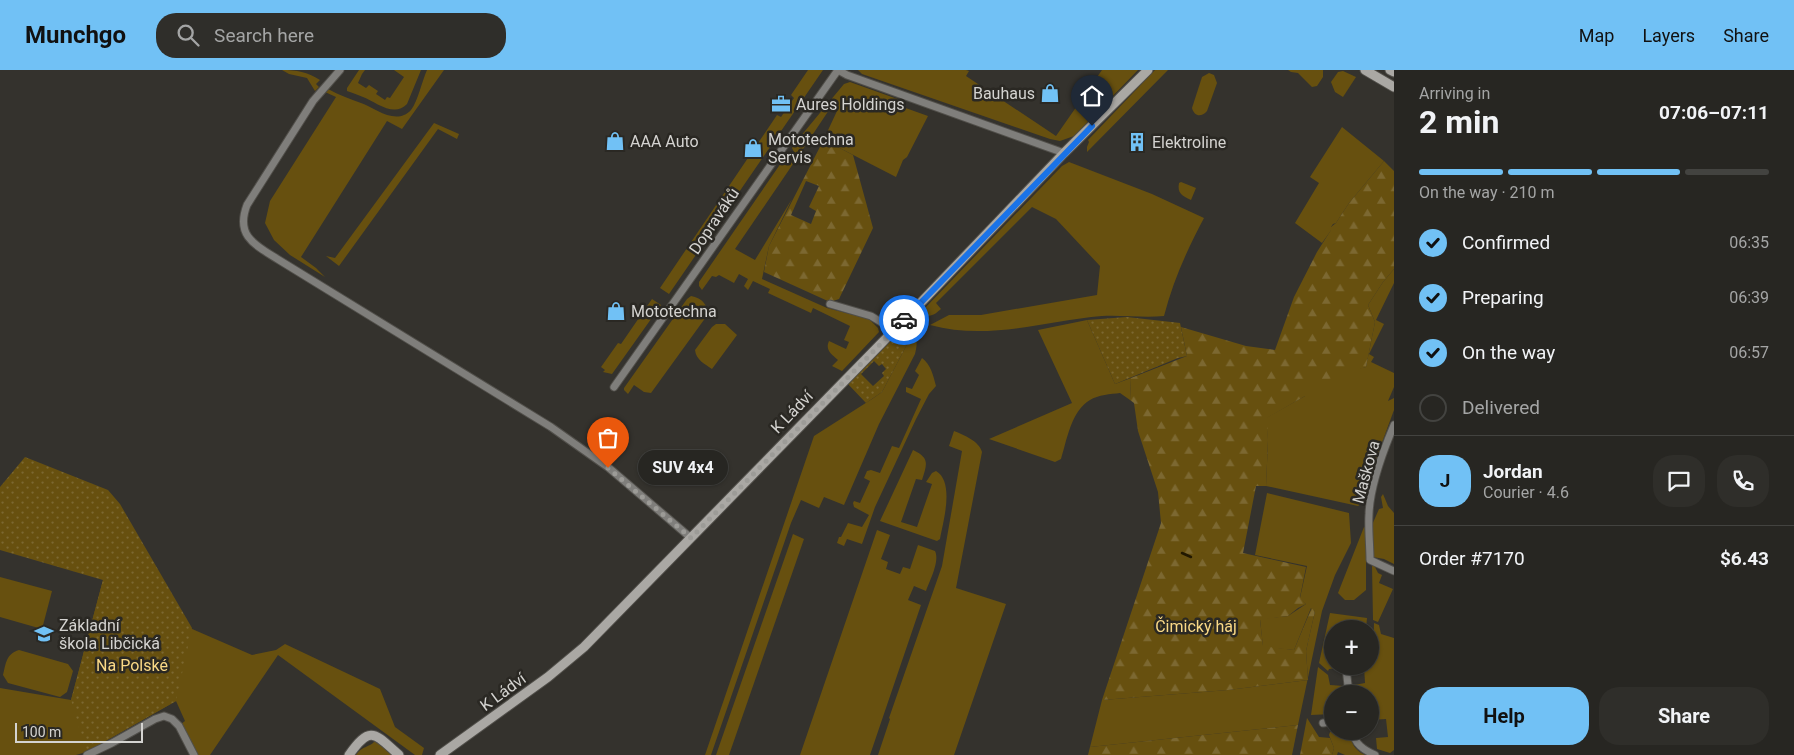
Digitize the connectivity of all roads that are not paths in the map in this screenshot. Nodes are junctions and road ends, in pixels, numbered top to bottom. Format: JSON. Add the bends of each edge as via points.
{"nodes":[{"id":1,"x":340,"y":70,"type":"edge"},
{"id":2,"x":838,"y":70,"type":"edge"},
{"id":3,"x":1148,"y":70,"type":"edge"},
{"id":4,"x":1365,"y":70,"type":"edge"},
{"id":5,"x":1390,"y":70,"type":"edge"},
{"id":6,"x":1394,"y":72,"type":"edge"},
{"id":7,"x":1394,"y":87,"type":"edge"},
{"id":8,"x":1064,"y":153,"type":"junction"},
{"id":9,"x":830,"y":304,"type":"dead end"},
{"id":10,"x":894,"y":330,"type":"junction"},
{"id":11,"x":614,"y":387,"type":"dead end"},
{"id":12,"x":1394,"y":425,"type":"edge"},
{"id":13,"x":691,"y":538,"type":"junction"},
{"id":14,"x":1394,"y":571,"type":"edge"},
{"id":15,"x":1355,"y":740,"type":"edge"},
{"id":16,"x":87,"y":755,"type":"edge"},
{"id":17,"x":194,"y":755,"type":"edge"},
{"id":18,"x":349,"y":755,"type":"edge"},
{"id":19,"x":399,"y":755,"type":"edge"},
{"id":20,"x":440,"y":755,"type":"edge"},
{"id":21,"x":1375,"y":755,"type":"edge"}],
"edges":[{"from":1,"to":13,"type":"street","via":[[306,112],[247,205],[243,226],[251,241],[551,427],[608,468]]},
{"from":2,"to":8,"type":"street","via":[[926,105]]},
{"from":2,"to":11,"type":"street","name":"Dopraváků"},
{"from":3,"to":8,"type":"street","name":"K Ládví"},
{"from":4,"to":7,"type":"street"},
{"from":5,"to":6,"type":"street"},
{"from":8,"to":10,"type":"street","name":"K Ládví"},
{"from":9,"to":10,"type":"street","via":[[871,316]]},
{"from":10,"to":13,"type":"street","name":"K Ládví"},
{"from":12,"to":14,"type":"street","name":"Maškova","via":[[1371,492],[1369,513],[1370,560]]},
{"from":13,"to":20,"type":"street","name":"K Ládví","via":[[584,647]]},
{"from":15,"to":21,"type":"street","via":[[1362,749]]},
{"from":16,"to":17,"type":"street","via":[[164,716],[180,726]]},
{"from":18,"to":19,"type":"street","via":[[359,741],[369,735],[377,735]]}]}
